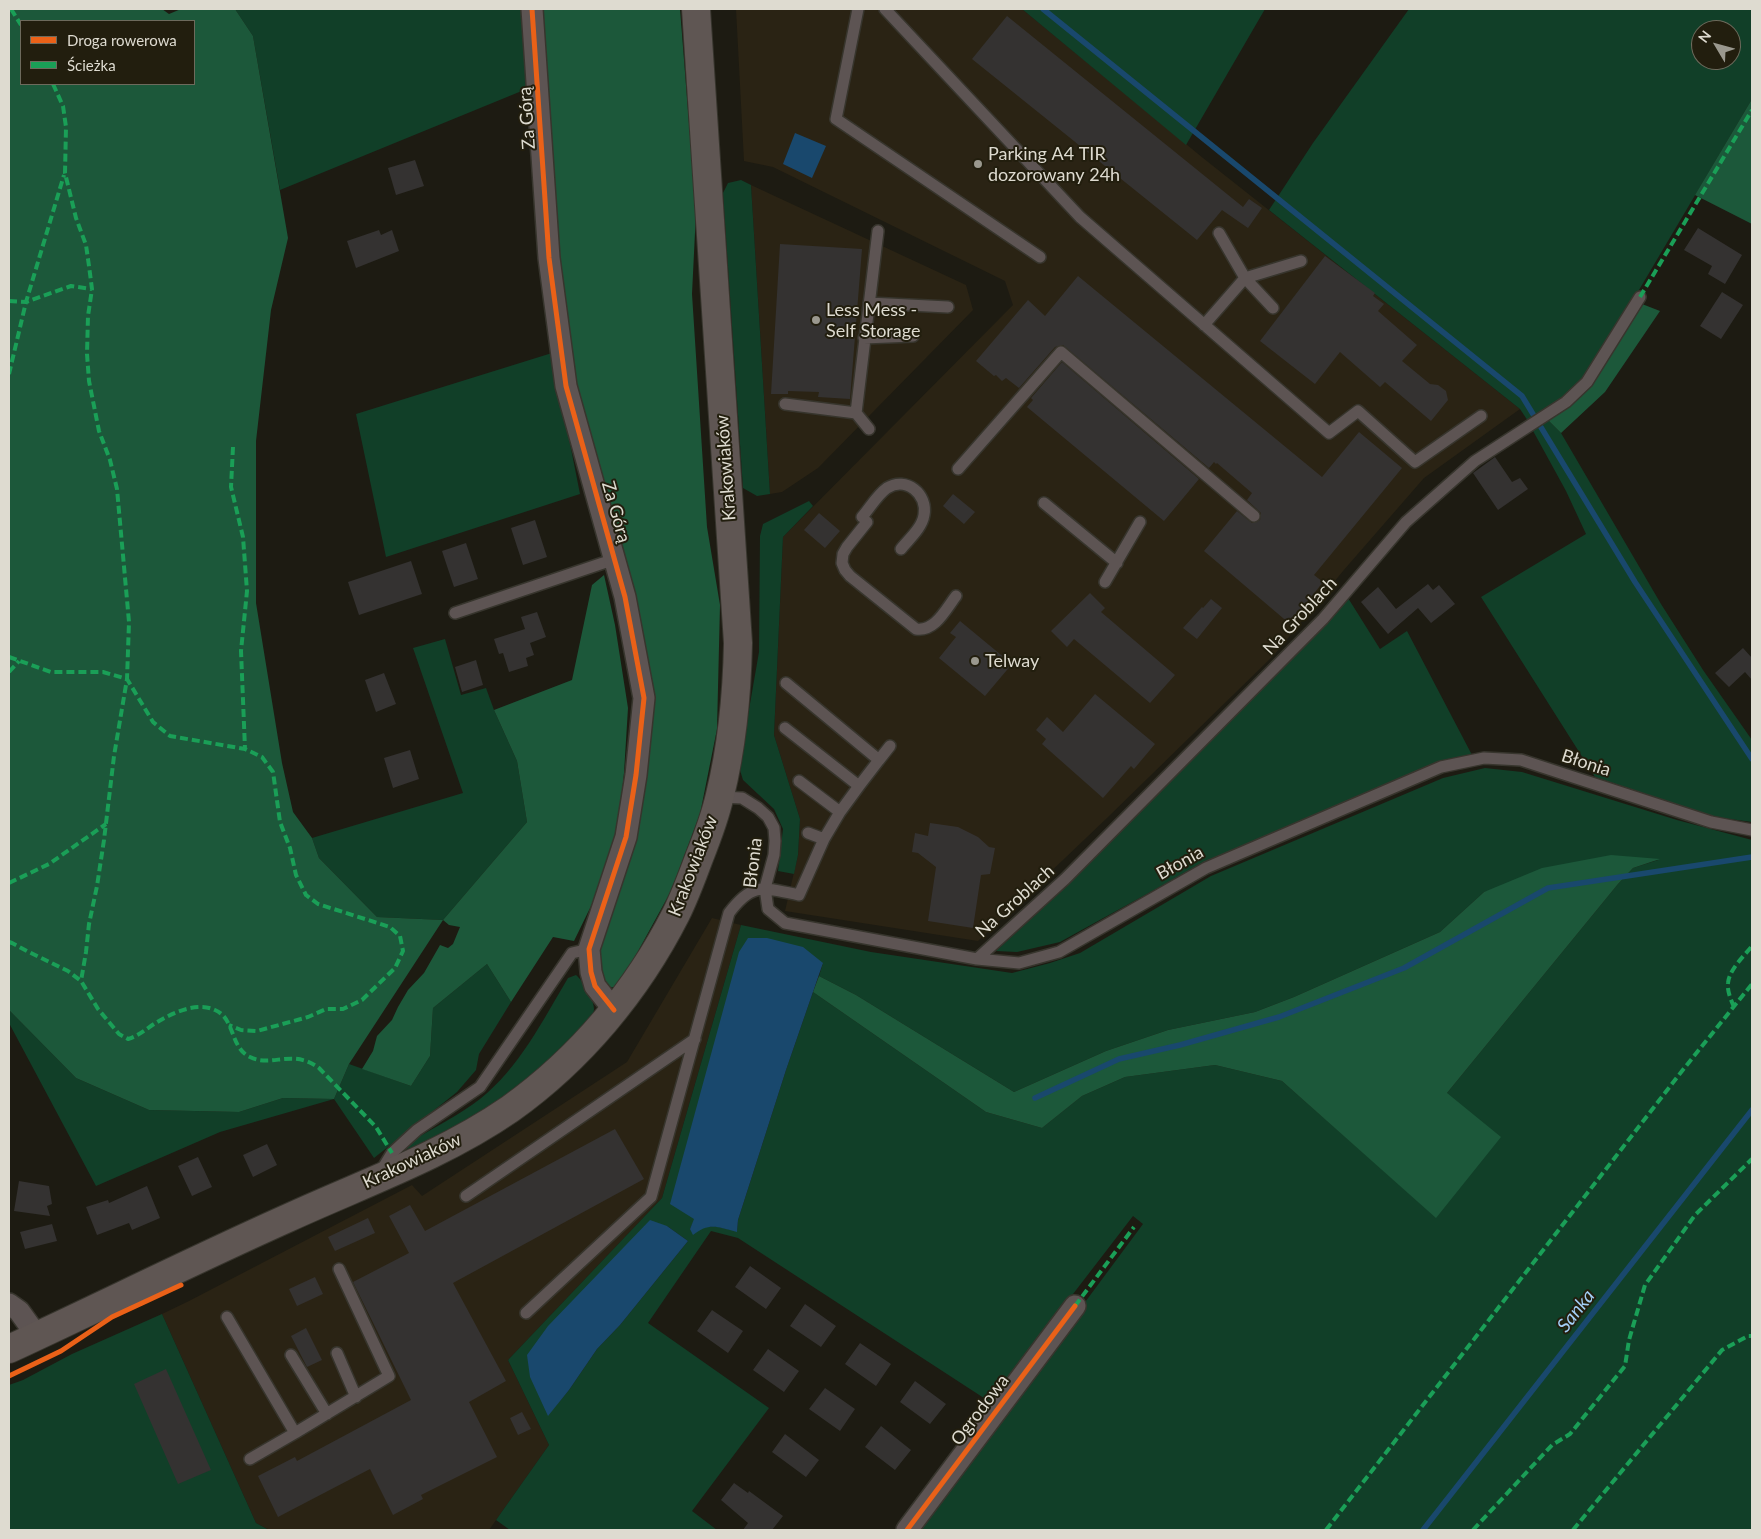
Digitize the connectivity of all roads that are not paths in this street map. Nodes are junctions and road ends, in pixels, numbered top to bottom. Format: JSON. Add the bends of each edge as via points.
{"nodes":[{"id":1,"x":532,"y":9,"type":"edge"},
{"id":2,"x":696,"y":9,"type":"edge"},
{"id":3,"x":858,"y":9,"type":"edge"},
{"id":4,"x":885,"y":9,"type":"edge"},
{"id":5,"x":878,"y":231,"type":"dead end"},
{"id":6,"x":1219,"y":233,"type":"dead end"},
{"id":7,"x":1040,"y":257,"type":"dead end"},
{"id":8,"x":1301,"y":261,"type":"dead end"},
{"id":9,"x":1245,"y":278,"type":"junction"},
{"id":10,"x":1640,"y":297,"type":"dead end"},
{"id":11,"x":869,"y":304,"type":"junction"},
{"id":12,"x":948,"y":306,"type":"dead end"},
{"id":13,"x":1273,"y":308,"type":"dead end"},
{"id":14,"x":1204,"y":325,"type":"junction"},
{"id":15,"x":913,"y":336,"type":"dead end"},
{"id":16,"x":864,"y":338,"type":"junction"},
{"id":17,"x":785,"y":404,"type":"dead end"},
{"id":18,"x":856,"y":413,"type":"junction"},
{"id":19,"x":1481,"y":416,"type":"dead end"},
{"id":20,"x":869,"y":428,"type":"dead end"},
{"id":21,"x":958,"y":469,"type":"dead end"},
{"id":22,"x":1044,"y":503,"type":"dead end"},
{"id":23,"x":1254,"y":516,"type":"dead end"},
{"id":24,"x":1140,"y":522,"type":"dead end"},
{"id":25,"x":901,"y":550,"type":"dead end"},
{"id":26,"x":614,"y":559,"type":"junction"},
{"id":27,"x":1117,"y":563,"type":"junction"},
{"id":28,"x":1106,"y":582,"type":"dead end"},
{"id":29,"x":956,"y":596,"type":"dead end"},
{"id":30,"x":454,"y":614,"type":"dead end"},
{"id":31,"x":786,"y":683,"type":"dead end"},
{"id":32,"x":785,"y":728,"type":"dead end"},
{"id":33,"x":890,"y":746,"type":"dead end"},
{"id":34,"x":878,"y":760,"type":"junction"},
{"id":35,"x":799,"y":781,"type":"dead end"},
{"id":36,"x":859,"y":786,"type":"junction"},
{"id":37,"x":720,"y":797,"type":"junction"},
{"id":38,"x":840,"y":812,"type":"junction"},
{"id":39,"x":1752,"y":830,"type":"edge"},
{"id":40,"x":808,"y":833,"type":"dead end"},
{"id":41,"x":824,"y":839,"type":"junction"},
{"id":42,"x":765,"y":888,"type":"junction"},
{"id":43,"x":589,"y":949,"type":"junction"},
{"id":44,"x":977,"y":958,"type":"junction"},
{"id":45,"x":614,"y":1010,"type":"junction"},
{"id":46,"x":695,"y":1039,"type":"junction"},
{"id":47,"x":375,"y":1180,"type":"junction"},
{"id":48,"x":466,"y":1196,"type":"dead end"},
{"id":49,"x":339,"y":1269,"type":"dead end"},
{"id":50,"x":9,"y":1304,"type":"edge"},
{"id":51,"x":1075,"y":1306,"type":"dead end"},
{"id":52,"x":526,"y":1313,"type":"dead end"},
{"id":53,"x":227,"y":1317,"type":"dead end"},
{"id":54,"x":37,"y":1336,"type":"junction"},
{"id":55,"x":9,"y":1349,"type":"edge"},
{"id":56,"x":337,"y":1353,"type":"dead end"},
{"id":57,"x":292,"y":1355,"type":"dead end"},
{"id":58,"x":356,"y":1396,"type":"junction"},
{"id":59,"x":326,"y":1414,"type":"junction"},
{"id":60,"x":295,"y":1433,"type":"junction"},
{"id":61,"x":250,"y":1460,"type":"dead end"},
{"id":62,"x":907,"y":1530,"type":"edge"}],
"edges":[{"from":1,"to":26,"type":"street","name":"Za Górą","via":[[549,258],[566,386]]},
{"from":2,"to":37,"type":"main road","name":"Krakowiaków","via":[[738,625],[734,714]]},
{"from":3,"to":7,"type":"lane","via":[[836,119]]},
{"from":4,"to":14,"type":"lane","via":[[1080,217]]},
{"from":5,"to":11,"type":"lane"},
{"from":6,"to":9,"type":"lane"},
{"from":8,"to":9,"type":"lane"},
{"from":9,"to":13,"type":"lane"},
{"from":9,"to":14,"type":"lane"},
{"from":10,"to":44,"type":"lane","name":"Na Groblach","via":[[1587,382],[1566,402],[1475,462],[1406,522],[1316,626],[1065,880]]},
{"from":11,"to":12,"type":"lane"},
{"from":11,"to":16,"type":"lane"},
{"from":14,"to":19,"type":"lane","via":[[1329,434],[1358,411],[1415,462]]},
{"from":15,"to":16,"type":"lane"},
{"from":16,"to":18,"type":"lane"},
{"from":17,"to":18,"type":"lane"},
{"from":18,"to":20,"type":"lane"},
{"from":21,"to":23,"type":"lane","via":[[1061,352]]},
{"from":22,"to":27,"type":"lane"},
{"from":24,"to":27,"type":"lane"},
{"from":25,"to":29,"type":"lane","via":[[916,532],[924,514],[921,496],[915,489],[897,484],[882,492],[847,547],[842,562],[850,576],[916,629],[932,626]]},
{"from":26,"to":30,"type":"lane"},
{"from":26,"to":43,"type":"street","name":"Za Górą","via":[[625,597],[644,698],[626,837]]},
{"from":27,"to":28,"type":"lane"},
{"from":31,"to":34,"type":"lane"},
{"from":32,"to":36,"type":"lane"},
{"from":33,"to":34,"type":"lane"},
{"from":34,"to":36,"type":"lane"},
{"from":35,"to":38,"type":"lane"},
{"from":36,"to":38,"type":"lane"},
{"from":37,"to":42,"type":"lane","name":"Błonia","via":[[742,798],[768,817],[774,828],[774,855]]},
{"from":37,"to":45,"type":"main road","name":"Krakowiaków","via":[[677,913],[656,951]]},
{"from":38,"to":41,"type":"lane"},
{"from":39,"to":44,"type":"lane","name":"Błonia","via":[[1711,822],[1521,760],[1484,758],[1441,767],[1206,868],[1059,952],[1019,963]]},
{"from":40,"to":41,"type":"lane"},
{"from":41,"to":42,"type":"lane","via":[[799,895]]},
{"from":42,"to":44,"type":"lane","name":"Błonia","via":[[768,909],[785,923]]},
{"from":42,"to":46,"type":"lane","via":[[744,896],[729,913]]},
{"from":43,"to":45,"type":"street","name":"Za Górą","via":[[594,986]]},
{"from":43,"to":47,"type":"lane","via":[[572,953],[480,1087],[417,1130],[392,1153]]},
{"from":45,"to":47,"type":"main road","name":"Krakowiaków","via":[[584,1045],[510,1109],[455,1143]]},
{"from":46,"to":48,"type":"lane"},
{"from":46,"to":52,"type":"lane","via":[[651,1197]]},
{"from":47,"to":54,"type":"main road","name":"Krakowiaków","via":[[202,1257]]},
{"from":49,"to":58,"type":"lane","via":[[390,1376]]},
{"from":50,"to":54,"type":"street","via":[[19,1311]]},
{"from":51,"to":62,"type":"street","name":"Ogrodowa"},
{"from":53,"to":60,"type":"lane"},
{"from":54,"to":55,"type":"main road","name":"Krakowiaków"},
{"from":56,"to":58,"type":"lane"},
{"from":57,"to":59,"type":"lane"},
{"from":58,"to":59,"type":"lane"},
{"from":59,"to":60,"type":"lane"},
{"from":60,"to":61,"type":"lane"}]}
